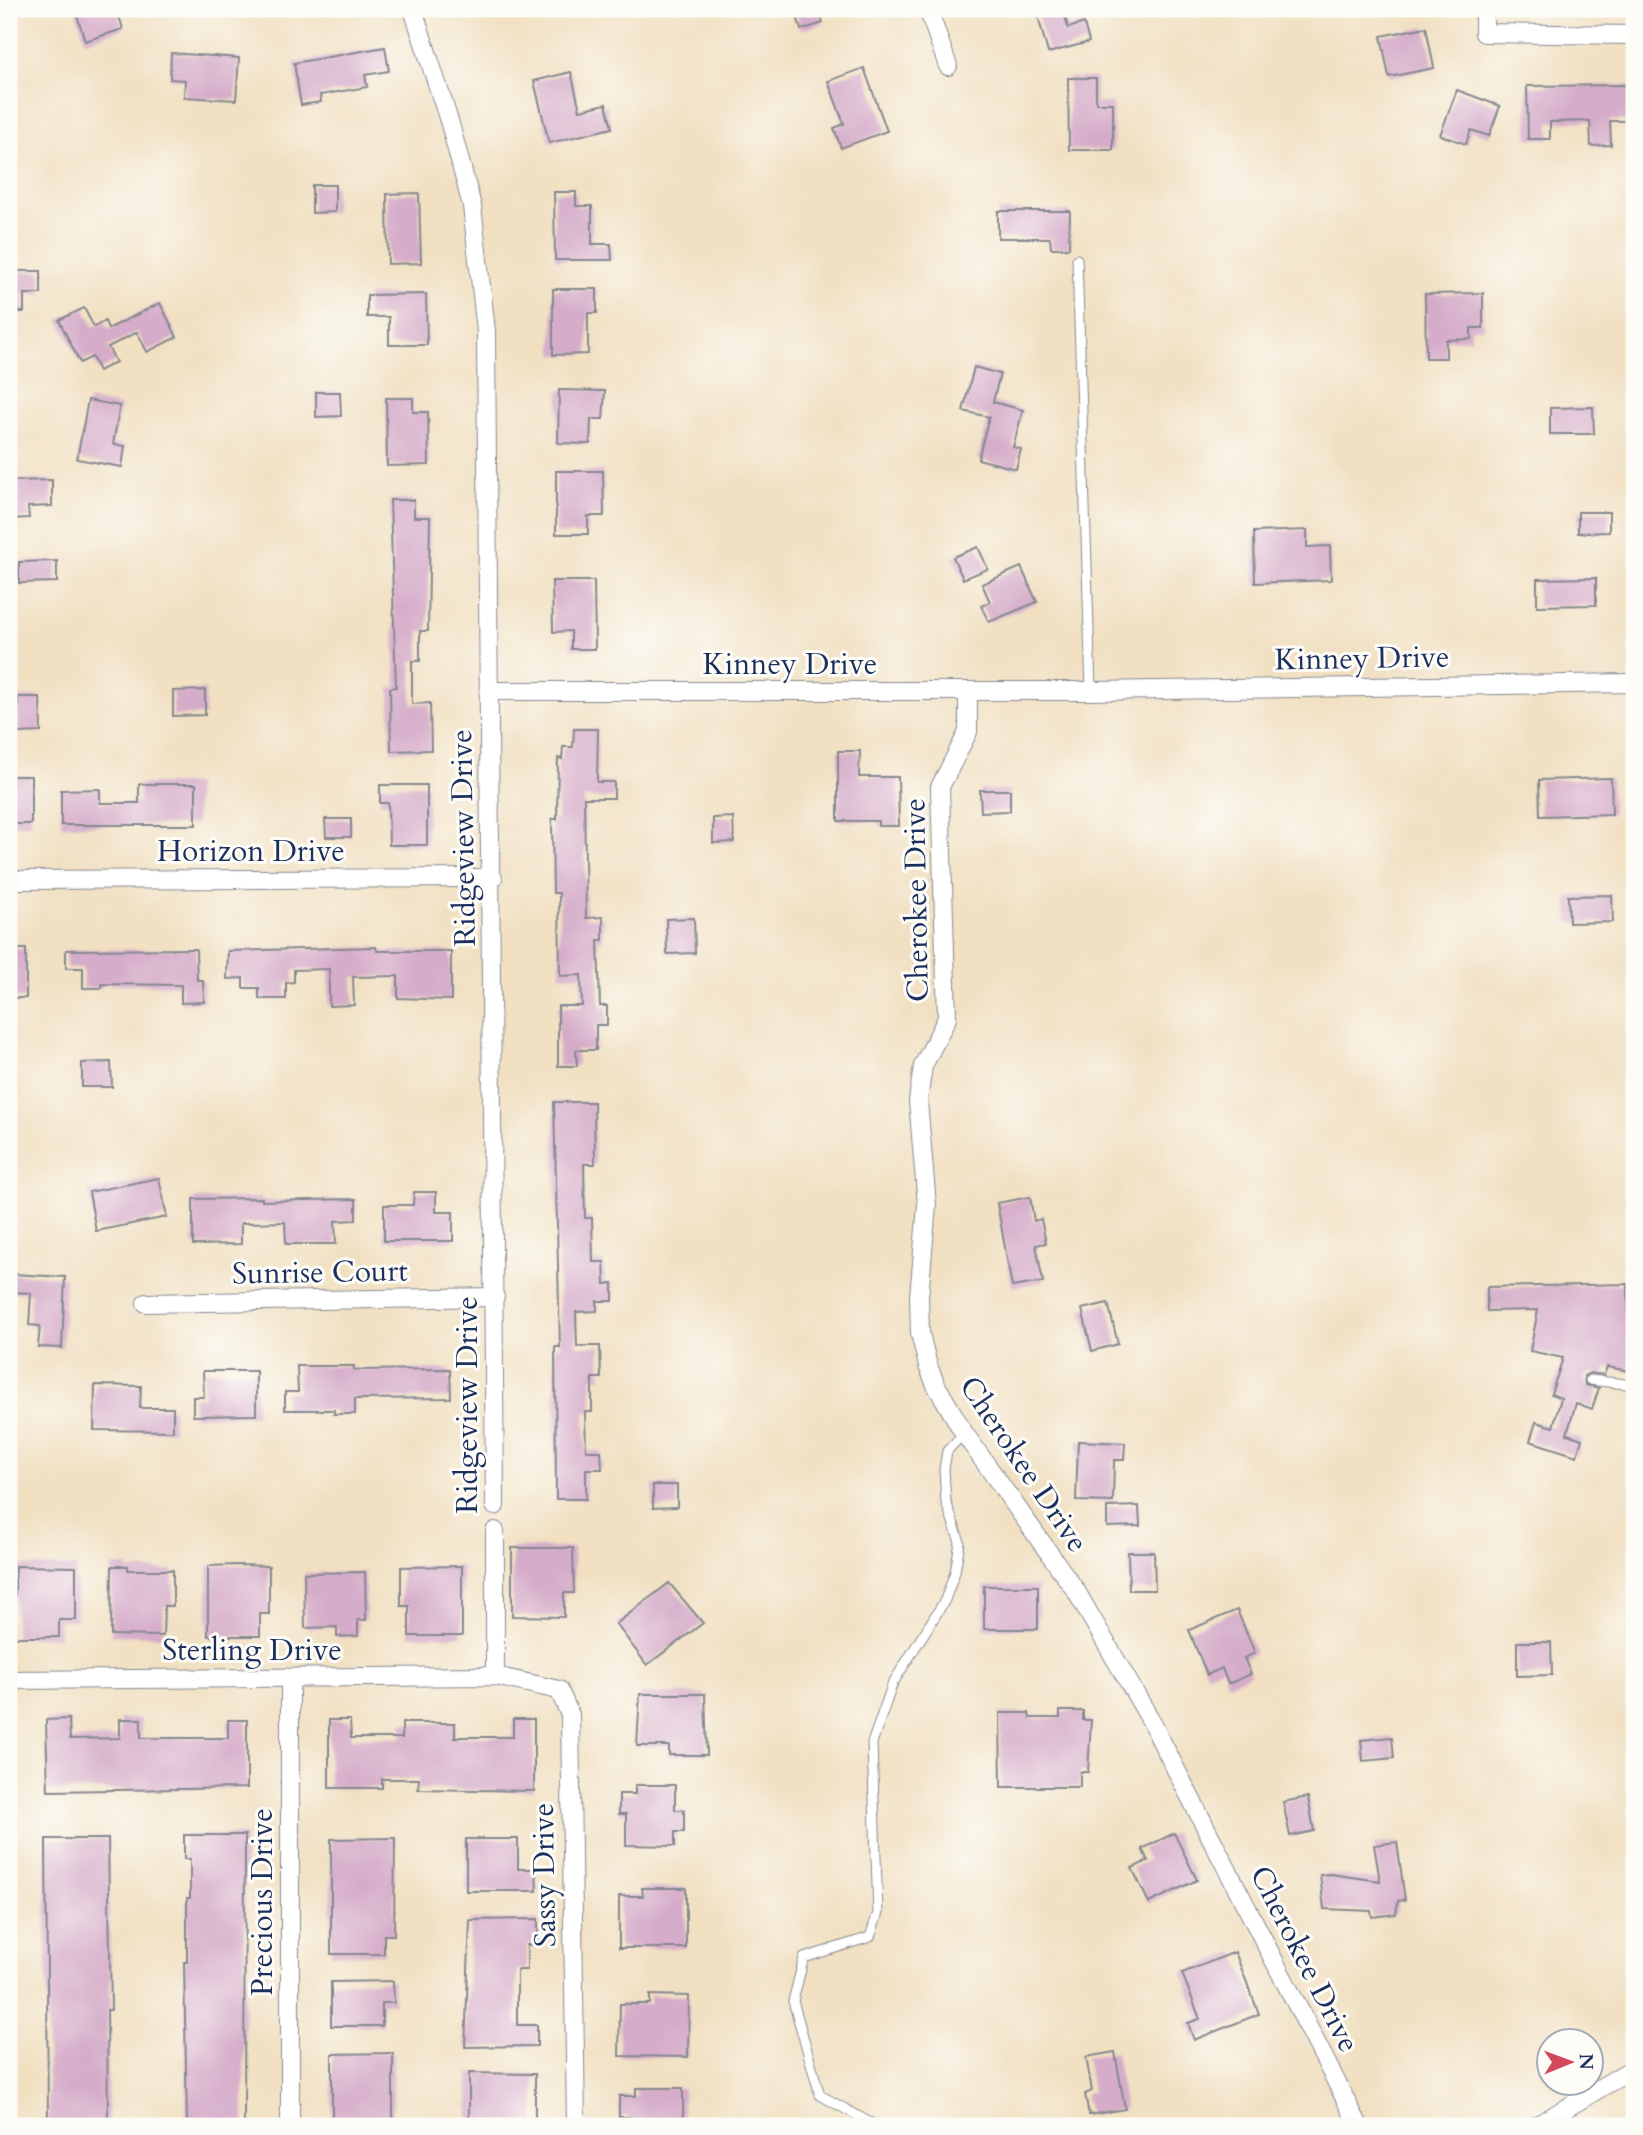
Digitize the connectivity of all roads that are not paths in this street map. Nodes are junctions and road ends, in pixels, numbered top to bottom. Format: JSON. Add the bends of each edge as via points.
{"nodes":[{"id":1,"x":413,"y":9,"type":"edge"},
{"id":2,"x":928,"y":9,"type":"edge"},
{"id":3,"x":1484,"y":9,"type":"edge"},
{"id":4,"x":1634,"y":35,"type":"edge"},
{"id":5,"x":948,"y":66,"type":"dead end"},
{"id":6,"x":1077,"y":259,"type":"dead end"},
{"id":7,"x":1634,"y":682,"type":"edge"},
{"id":8,"x":489,"y":691,"type":"junction"},
{"id":9,"x":968,"y":691,"type":"junction"},
{"id":10,"x":1091,"y":691,"type":"junction"},
{"id":11,"x":492,"y":878,"type":"junction"},
{"id":12,"x":9,"y":880,"type":"edge"},
{"id":13,"x":495,"y":1297,"type":"junction"},
{"id":14,"x":146,"y":1303,"type":"dead end"},
{"id":15,"x":1590,"y":1380,"type":"dead end"},
{"id":16,"x":1634,"y":1385,"type":"edge"},
{"id":17,"x":964,"y":1433,"type":"junction"},
{"id":18,"x":495,"y":1506,"type":"joint"},
{"id":19,"x":495,"y":1531,"type":"joint"},
{"id":20,"x":495,"y":1676,"type":"junction"},
{"id":21,"x":290,"y":1678,"type":"junction"},
{"id":22,"x":9,"y":1680,"type":"edge"},
{"id":23,"x":1634,"y":2068,"type":"edge"},
{"id":24,"x":289,"y":2126,"type":"edge"},
{"id":25,"x":576,"y":2126,"type":"edge"},
{"id":26,"x":876,"y":2126,"type":"edge"},
{"id":27,"x":1359,"y":2126,"type":"edge"},
{"id":28,"x":1536,"y":2126,"type":"edge"}],
"edges":[{"from":1,"to":8,"type":"street","name":"Ridgeview Drive","via":[[472,206],[482,278]]},
{"from":2,"to":5,"type":"street"},
{"from":3,"to":4,"type":"street","via":[[1484,33]]},
{"from":6,"to":10,"type":"lane"},
{"from":7,"to":10,"type":"street","name":"Kinney Drive"},
{"from":8,"to":9,"type":"street","name":"Kinney Drive"},
{"from":8,"to":11,"type":"street","name":"Ridgeview Drive"},
{"from":9,"to":10,"type":"street","name":"Kinney Drive"},
{"from":9,"to":17,"type":"street","name":"Cherokee Drive","via":[[968,732],[940,787],[947,1018],[923,1066],[918,1101],[927,1205],[920,1333],[936,1385]]},
{"from":11,"to":12,"type":"street","name":"Horizon Drive"},
{"from":11,"to":13,"type":"street","name":"Ridgeview Drive"},
{"from":13,"to":14,"type":"street","name":"Sunrise Court"},
{"from":13,"to":18,"type":"street","name":"Ridgeview Drive"},
{"from":15,"to":16,"type":"lane"},
{"from":17,"to":26,"type":"lane","via":[[947,1451],[944,1469],[946,1502],[960,1542],[955,1572],[945,1600],[893,1684],[872,1743],[878,1913],[870,1937],[804,1958],[793,2001],[820,2095]]},
{"from":17,"to":27,"type":"street","name":"Cherokee Drive","via":[[1076,1591],[1150,1718]]},
{"from":18,"to":19,"type":"lane","name":"Ridgeview Drive"},
{"from":19,"to":20,"type":"street","name":"Ridgeview Drive"},
{"from":20,"to":21,"type":"street","name":"Sterling Drive"},
{"from":20,"to":25,"type":"street","name":"Sassy Drive","via":[[559,1690],[570,1715]]},
{"from":21,"to":22,"type":"street","name":"Sterling Drive"},
{"from":21,"to":24,"type":"street","name":"Precious Drive"},
{"from":23,"to":28,"type":"street"}]}
